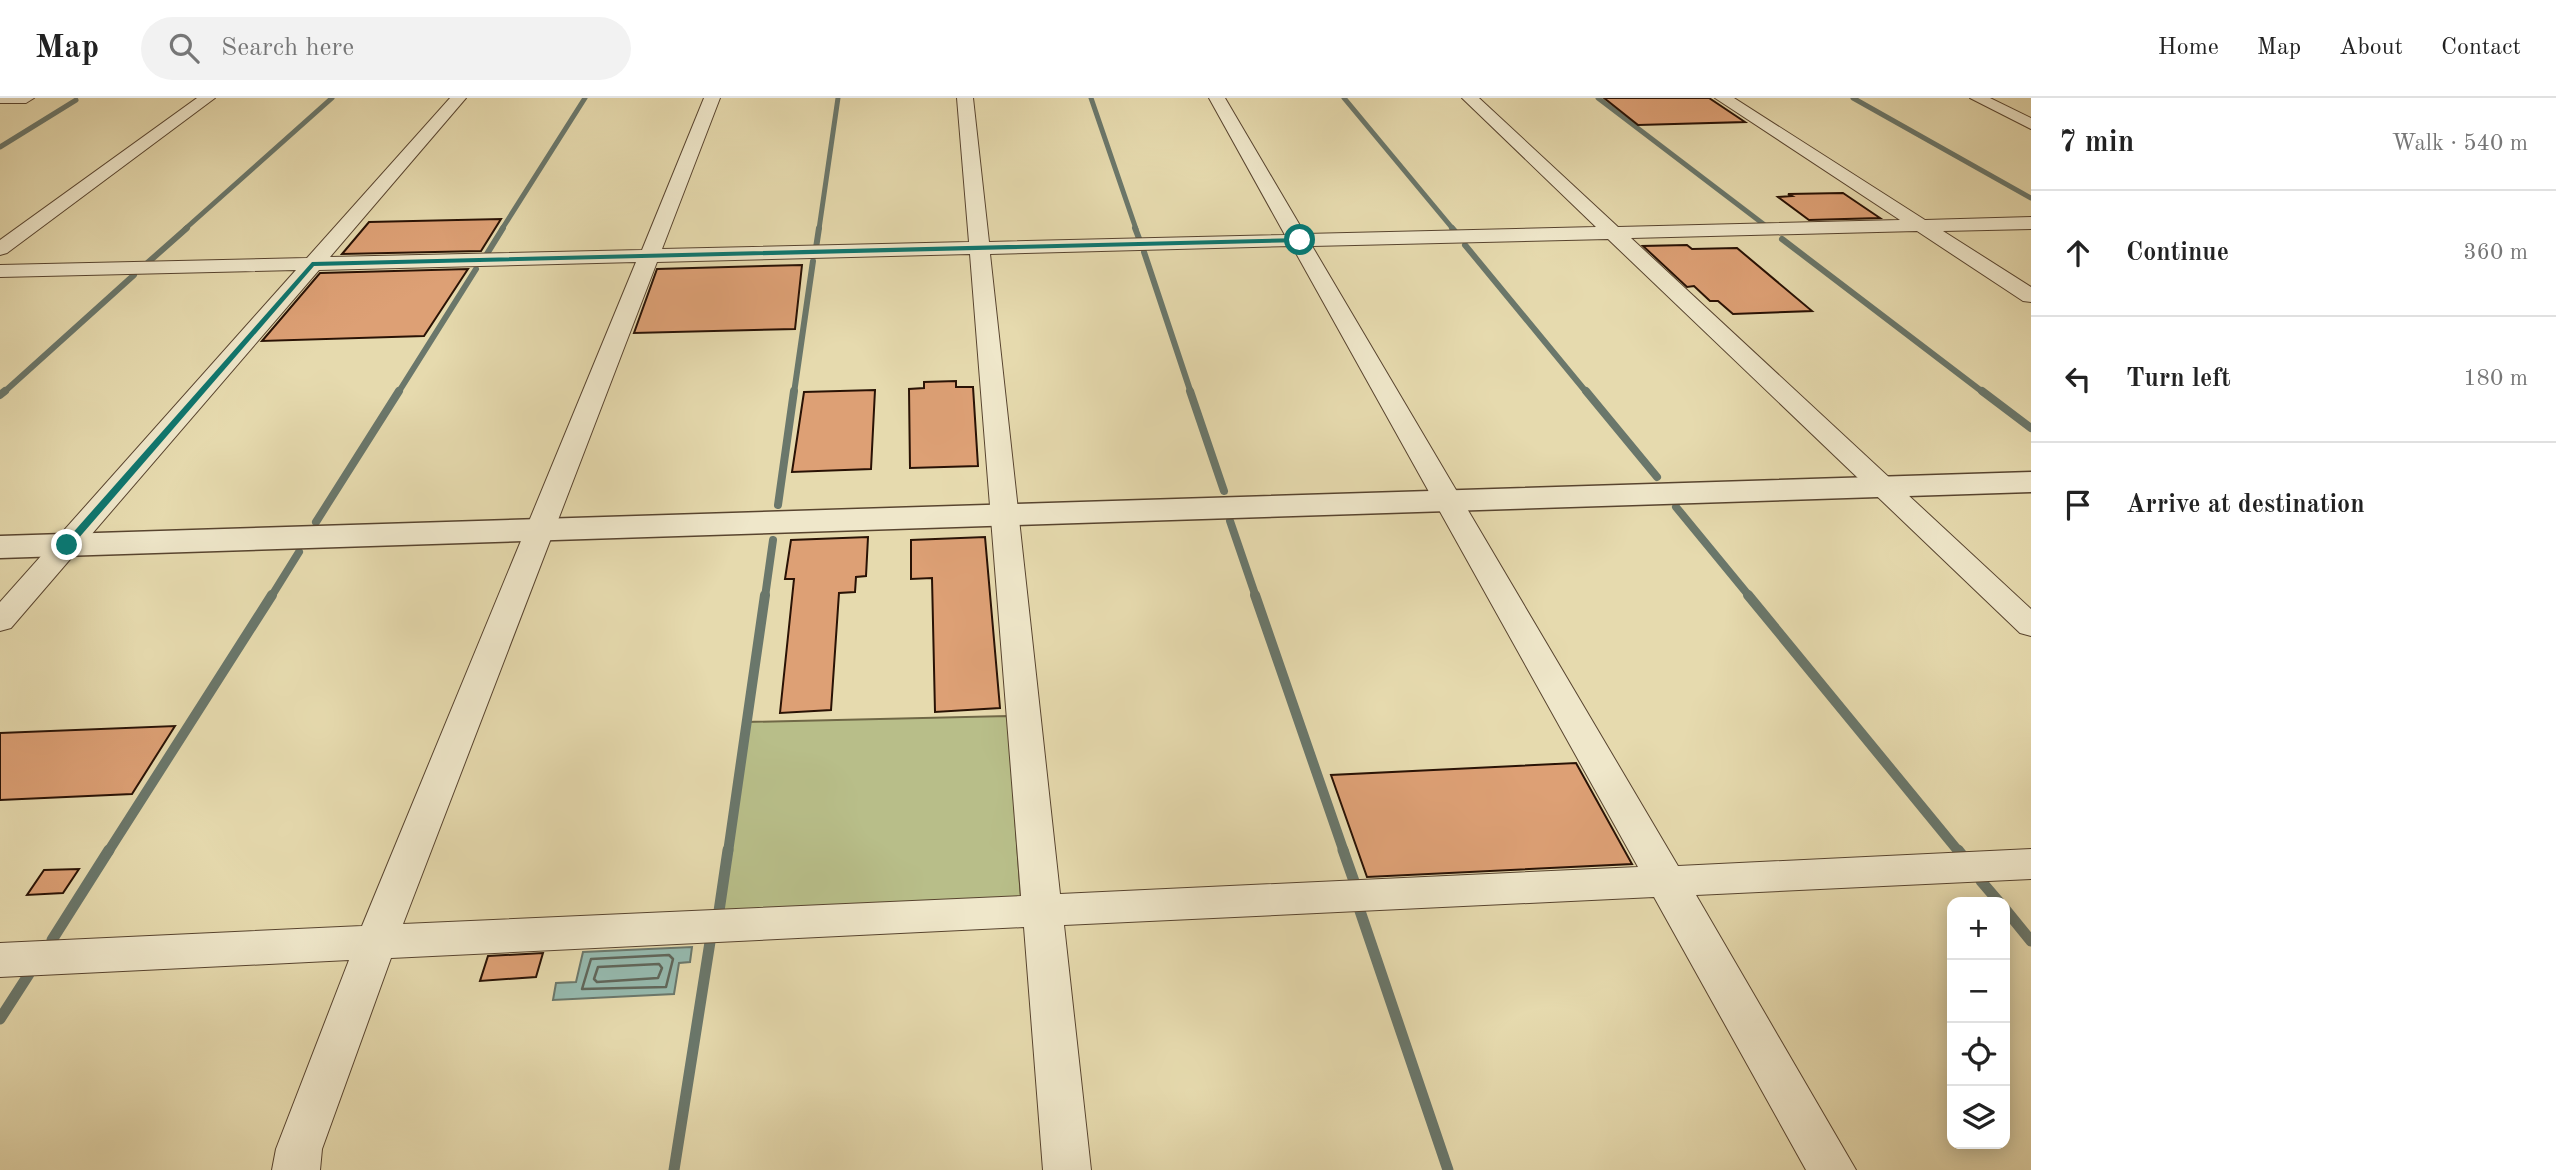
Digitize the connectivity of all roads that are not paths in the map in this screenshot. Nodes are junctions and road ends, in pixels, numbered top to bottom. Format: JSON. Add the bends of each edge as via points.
{"nodes":[{"id":1,"x":26,"y":98,"type":"edge"},
{"id":2,"x":207,"y":98,"type":"edge"},
{"id":3,"x":458,"y":98,"type":"edge"},
{"id":4,"x":712,"y":98,"type":"edge"},
{"id":5,"x":965,"y":98,"type":"edge"},
{"id":6,"x":1217,"y":98,"type":"edge"},
{"id":7,"x":1470,"y":98,"type":"edge"},
{"id":8,"x":1723,"y":98,"type":"edge"},
{"id":9,"x":1978,"y":98,"type":"edge"},
{"id":10,"x":0,"y":99,"type":"edge"},
{"id":11,"x":2031,"y":124,"type":"edge"},
{"id":12,"x":2031,"y":223,"type":"edge"},
{"id":13,"x":1922,"y":226,"type":"junction"},
{"id":14,"x":1617,"y":235,"type":"junction"},
{"id":15,"x":1302,"y":243,"type":"junction"},
{"id":16,"x":0,"y":249,"type":"edge"},
{"id":17,"x":979,"y":251,"type":"junction"},
{"id":18,"x":649,"y":256,"type":"junction"},
{"id":19,"x":312,"y":264,"type":"junction"},
{"id":20,"x":0,"y":271,"type":"edge"},
{"id":21,"x":2031,"y":296,"type":"edge"},
{"id":22,"x":2031,"y":482,"type":"edge"},
{"id":23,"x":1885,"y":488,"type":"junction"},
{"id":24,"x":1448,"y":499,"type":"junction"},
{"id":25,"x":1004,"y":514,"type":"junction"},
{"id":26,"x":541,"y":530,"type":"junction"},
{"id":27,"x":67,"y":545,"type":"junction"},
{"id":28,"x":0,"y":547,"type":"edge"},
{"id":29,"x":0,"y":621,"type":"edge"},
{"id":30,"x":2031,"y":626,"type":"edge"},
{"id":31,"x":2031,"y":864,"type":"edge"},
{"id":32,"x":1666,"y":881,"type":"junction"},
{"id":33,"x":1042,"y":911,"type":"junction"},
{"id":34,"x":376,"y":942,"type":"junction"},
{"id":35,"x":0,"y":960,"type":"edge"},
{"id":36,"x":296,"y":1170,"type":"edge"},
{"id":37,"x":1067,"y":1170,"type":"edge"},
{"id":38,"x":1832,"y":1170,"type":"edge"}],
"edges":[{"from":1,"to":10,"type":"street"},
{"from":2,"to":16,"type":"street"},
{"from":3,"to":19,"type":"street"},
{"from":4,"to":18,"type":"street"},
{"from":5,"to":17,"type":"street"},
{"from":6,"to":15,"type":"street"},
{"from":7,"to":14,"type":"street"},
{"from":8,"to":13,"type":"street"},
{"from":9,"to":11,"type":"street"},
{"from":12,"to":13,"type":"street"},
{"from":13,"to":14,"type":"street"},
{"from":13,"to":21,"type":"street"},
{"from":14,"to":15,"type":"street"},
{"from":14,"to":23,"type":"street"},
{"from":15,"to":17,"type":"street"},
{"from":15,"to":24,"type":"street"},
{"from":17,"to":18,"type":"street"},
{"from":17,"to":25,"type":"street"},
{"from":18,"to":19,"type":"street"},
{"from":18,"to":26,"type":"street"},
{"from":19,"to":20,"type":"street"},
{"from":19,"to":27,"type":"street"},
{"from":22,"to":23,"type":"street"},
{"from":23,"to":24,"type":"street"},
{"from":23,"to":30,"type":"street"},
{"from":24,"to":25,"type":"street"},
{"from":24,"to":32,"type":"street"},
{"from":25,"to":26,"type":"street"},
{"from":25,"to":33,"type":"street"},
{"from":26,"to":27,"type":"street"},
{"from":26,"to":34,"type":"street"},
{"from":27,"to":28,"type":"street"},
{"from":27,"to":29,"type":"street"},
{"from":31,"to":32,"type":"street"},
{"from":32,"to":33,"type":"street"},
{"from":32,"to":38,"type":"street"},
{"from":33,"to":34,"type":"street"},
{"from":33,"to":37,"type":"street"},
{"from":34,"to":35,"type":"street"},
{"from":34,"to":36,"type":"street","via":[[299,1149]]}]}
